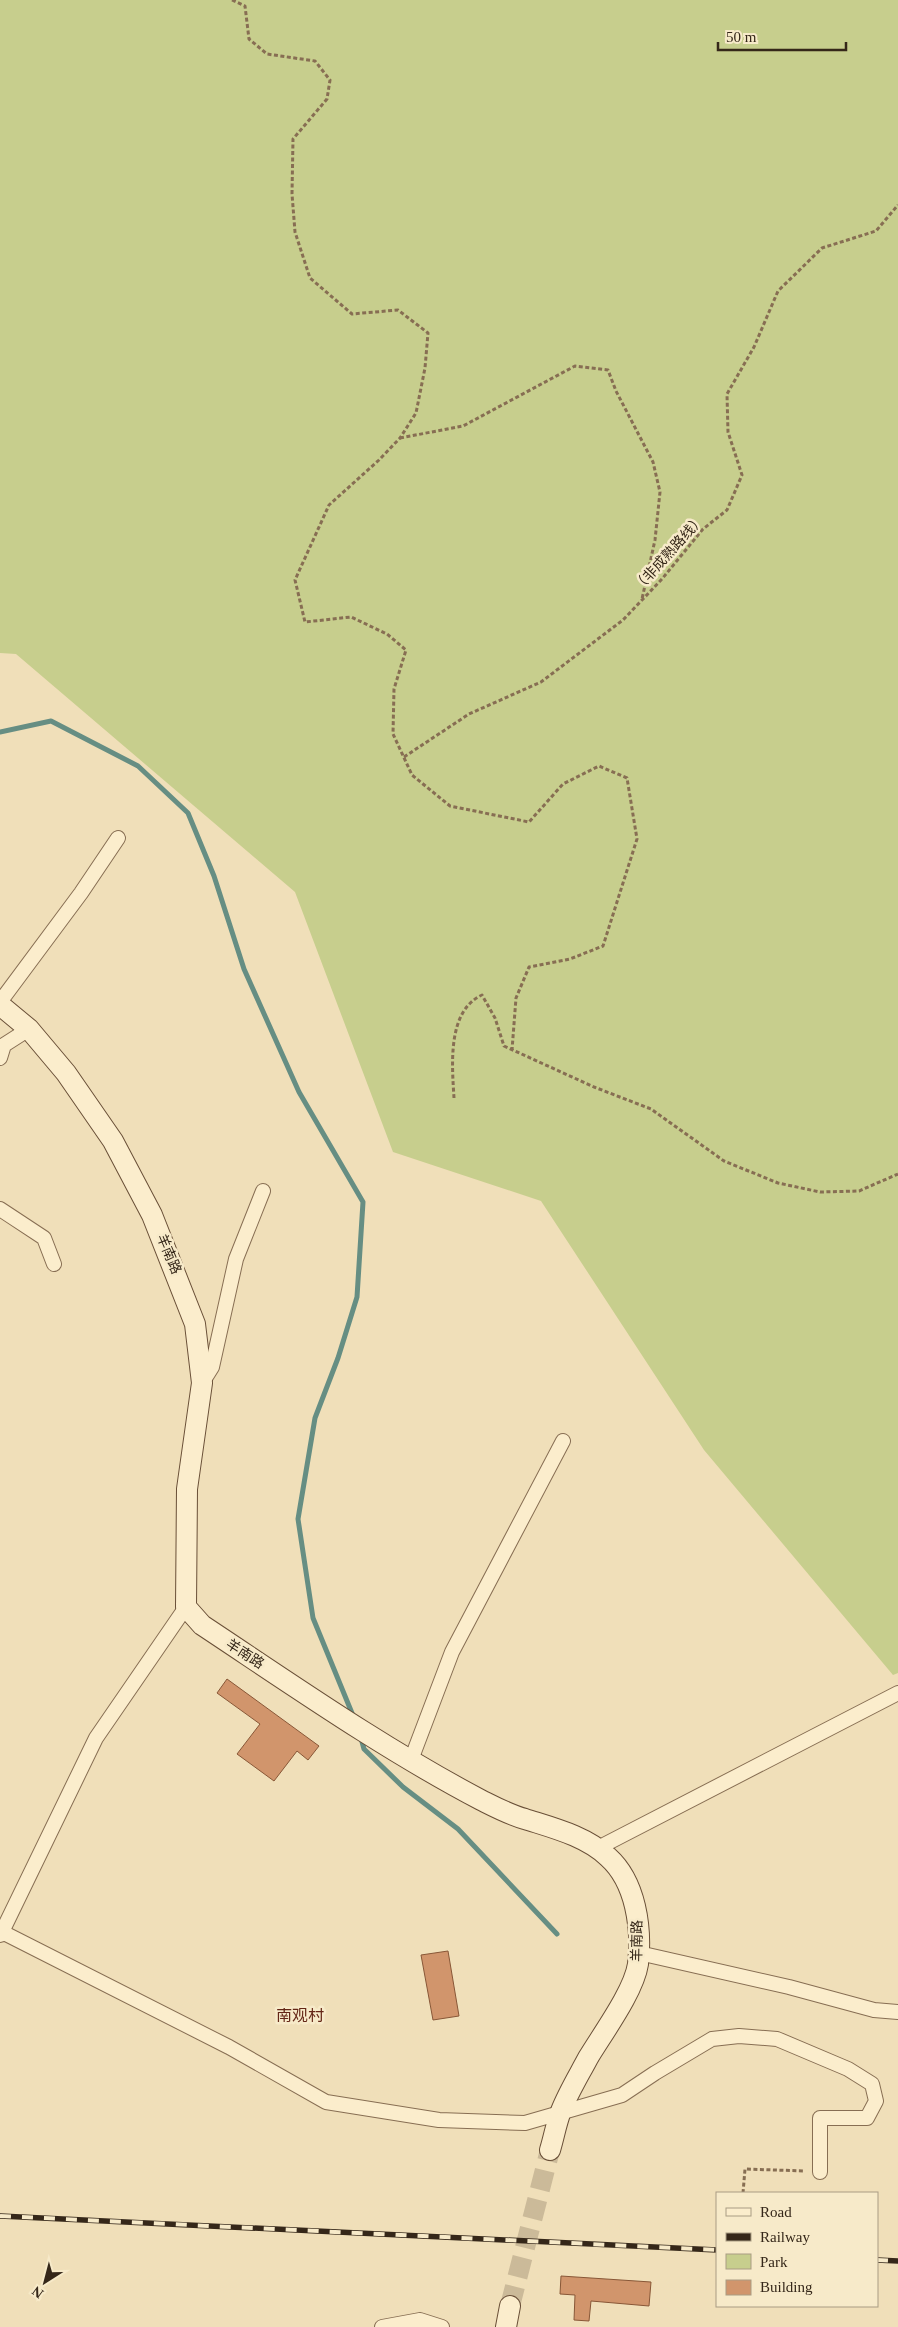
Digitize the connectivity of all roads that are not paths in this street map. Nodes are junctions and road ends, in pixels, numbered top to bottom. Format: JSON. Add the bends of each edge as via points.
{"nodes":[{"id":1,"x":118,"y":838,"type":"dead end"},
{"id":2,"x":0,"y":1004,"type":"edge"},
{"id":3,"x":29,"y":1029,"type":"junction"},
{"id":4,"x":0,"y":1058,"type":"edge"},
{"id":5,"x":263,"y":1191,"type":"dead end"},
{"id":6,"x":0,"y":1209,"type":"edge"},
{"id":7,"x":54,"y":1264,"type":"dead end"},
{"id":8,"x":202,"y":1383,"type":"junction"},
{"id":9,"x":563,"y":1441,"type":"dead end"},
{"id":10,"x":186,"y":1607,"type":"junction"},
{"id":11,"x":898,"y":1693,"type":"edge"},
{"id":12,"x":411,"y":1760,"type":"junction"},
{"id":13,"x":596,"y":1849,"type":"junction"},
{"id":14,"x":1,"y":1934,"type":"edge"},
{"id":15,"x":639,"y":1953,"type":"junction"},
{"id":16,"x":898,"y":2012,"type":"edge"},
{"id":17,"x":561,"y":2111,"type":"junction"},
{"id":18,"x":550,"y":2150,"type":"tunnel mouth"},
{"id":19,"x":820,"y":2172,"type":"road end"},
{"id":20,"x":510,"y":2306,"type":"tunnel mouth"},
{"id":21,"x":382,"y":2327,"type":"edge"},
{"id":22,"x":442,"y":2327,"type":"edge"},
{"id":23,"x":506,"y":2327,"type":"edge"}],
"edges":[{"from":1,"to":2,"type":"street"},
{"from":2,"to":3,"type":"street","name":"羊南路"},
{"from":3,"to":4,"type":"street","via":[[4,1045]]},
{"from":3,"to":8,"type":"street","name":"羊南路","via":[[66,1073],[113,1142],[152,1215],[195,1324]]},
{"from":5,"to":8,"type":"street","via":[[236,1259],[212,1367]]},
{"from":6,"to":7,"type":"street","via":[[44,1238]]},
{"from":8,"to":10,"type":"street","name":"羊南路","via":[[187,1489]]},
{"from":9,"to":12,"type":"street","via":[[452,1652]]},
{"from":10,"to":12,"type":"street","name":"羊南路","via":[[202,1625]]},
{"from":10,"to":14,"type":"street","via":[[96,1738]]},
{"from":11,"to":13,"type":"street"},
{"from":12,"to":13,"type":"street","name":"羊南路","via":[[482,1800],[523,1819],[549,1826]]},
{"from":13,"to":15,"type":"street","name":"羊南路","via":[[608,1857],[627,1883],[637,1913]]},
{"from":14,"to":17,"type":"street","via":[[229,2046],[326,2102],[448,2120],[525,2123]]},
{"from":15,"to":16,"type":"street","via":[[874,2010]]},
{"from":15,"to":17,"type":"street","name":"羊南路","via":[[627,1993]]},
{"from":17,"to":18,"type":"street","name":"羊南路"},
{"from":17,"to":19,"type":"street","via":[[622,2096],[654,2073],[712,2040],[739,2036],[776,2039],[848,2069],[872,2084],[876,2101],[866,2118],[820,2118]]},
{"from":20,"to":23,"type":"street"},
{"from":21,"to":22,"type":"street","via":[[420,2320]]}]}
